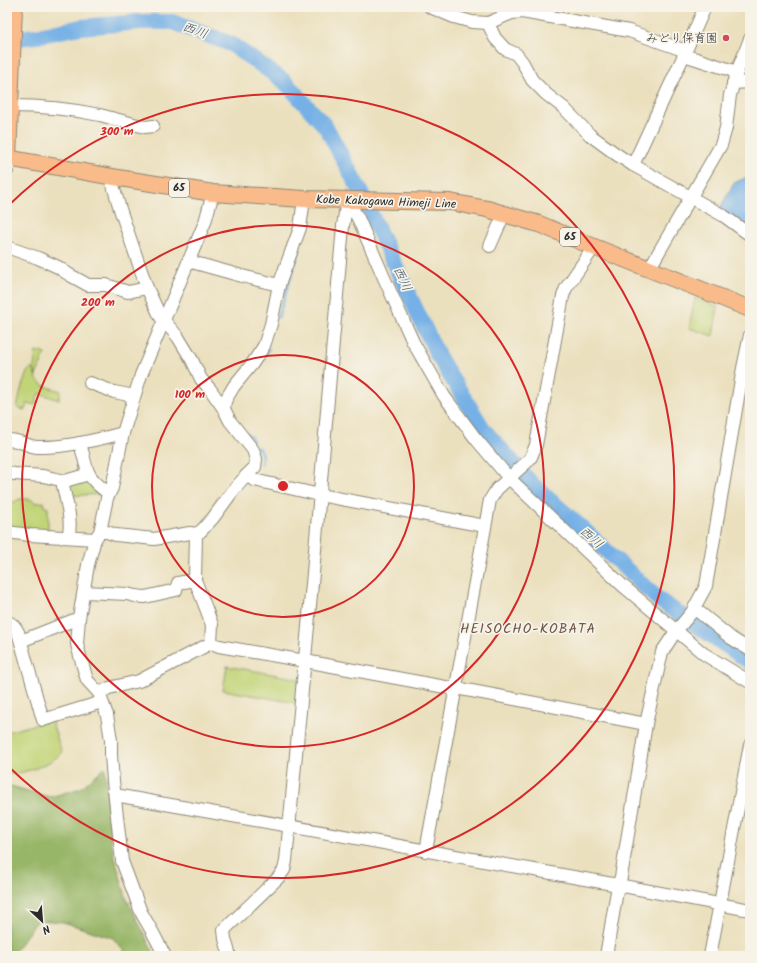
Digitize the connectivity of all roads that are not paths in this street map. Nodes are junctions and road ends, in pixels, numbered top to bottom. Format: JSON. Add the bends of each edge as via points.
{"nodes":[{"id":1,"x":430,"y":7,"type":"edge"},
{"id":2,"x":705,"y":7,"type":"edge"},
{"id":3,"x":524,"y":9,"type":"edge"},
{"id":4,"x":14,"y":12,"type":"edge"},
{"id":5,"x":488,"y":23,"type":"junction"},
{"id":6,"x":750,"y":39,"type":"edge"},
{"id":7,"x":685,"y":53,"type":"junction"},
{"id":8,"x":735,"y":77,"type":"junction"},
{"id":9,"x":750,"y":82,"type":"edge"},
{"id":10,"x":10,"y":106,"type":"junction"},
{"id":11,"x":153,"y":126,"type":"dead end"},
{"id":12,"x":7,"y":162,"type":"edge"},
{"id":13,"x":633,"y":165,"type":"junction"},
{"id":14,"x":113,"y":177,"type":"junction"},
{"id":15,"x":213,"y":193,"type":"junction"},
{"id":16,"x":691,"y":197,"type":"junction"},
{"id":17,"x":304,"y":199,"type":"junction"},
{"id":18,"x":350,"y":200,"type":"junction"},
{"id":19,"x":504,"y":213,"type":"junction"},
{"id":20,"x":750,"y":235,"type":"edge"},
{"id":21,"x":490,"y":246,"type":"dead end"},
{"id":22,"x":7,"y":247,"type":"edge"},
{"id":23,"x":594,"y":247,"type":"junction"},
{"id":24,"x":188,"y":261,"type":"junction"},
{"id":25,"x":648,"y":269,"type":"junction"},
{"id":26,"x":279,"y":285,"type":"junction"},
{"id":27,"x":147,"y":288,"type":"junction"},
{"id":28,"x":750,"y":309,"type":"edge"},
{"id":29,"x":164,"y":321,"type":"junction"},
{"id":30,"x":750,"y":335,"type":"edge"},
{"id":31,"x":90,"y":383,"type":"dead end"},
{"id":32,"x":134,"y":396,"type":"junction"},
{"id":33,"x":224,"y":409,"type":"junction"},
{"id":34,"x":123,"y":433,"type":"junction"},
{"id":35,"x":7,"y":440,"type":"edge"},
{"id":36,"x":79,"y":443,"type":"junction"},
{"id":37,"x":7,"y":472,"type":"edge"},
{"id":38,"x":89,"y":474,"type":"junction"},
{"id":39,"x":246,"y":476,"type":"junction"},
{"id":40,"x":509,"y":478,"type":"junction"},
{"id":41,"x":64,"y":481,"type":"junction"},
{"id":42,"x":109,"y":494,"type":"junction"},
{"id":43,"x":320,"y":495,"type":"junction"},
{"id":44,"x":485,"y":526,"type":"junction"},
{"id":45,"x":7,"y":532,"type":"edge"},
{"id":46,"x":196,"y":534,"type":"junction"},
{"id":47,"x":98,"y":535,"type":"junction"},
{"id":48,"x":68,"y":537,"type":"junction"},
{"id":49,"x":195,"y":580,"type":"junction"},
{"id":50,"x":84,"y":592,"type":"junction"},
{"id":51,"x":693,"y":610,"type":"junction"},
{"id":52,"x":79,"y":618,"type":"junction"},
{"id":53,"x":7,"y":622,"type":"edge"},
{"id":54,"x":676,"y":632,"type":"junction"},
{"id":55,"x":21,"y":641,"type":"junction"},
{"id":56,"x":211,"y":642,"type":"junction"},
{"id":57,"x":750,"y":650,"type":"edge"},
{"id":58,"x":305,"y":661,"type":"junction"},
{"id":59,"x":750,"y":682,"type":"edge"},
{"id":60,"x":456,"y":689,"type":"junction"},
{"id":61,"x":101,"y":698,"type":"junction"},
{"id":62,"x":646,"y":724,"type":"junction"},
{"id":63,"x":750,"y":745,"type":"edge"},
{"id":64,"x":115,"y":795,"type":"junction"},
{"id":65,"x":290,"y":826,"type":"junction"},
{"id":66,"x":426,"y":851,"type":"junction"},
{"id":67,"x":618,"y":885,"type":"junction"},
{"id":68,"x":720,"y":904,"type":"junction"},
{"id":69,"x":750,"y":910,"type":"edge"},
{"id":70,"x":165,"y":956,"type":"edge"},
{"id":71,"x":230,"y":956,"type":"edge"},
{"id":72,"x":606,"y":956,"type":"edge"},
{"id":73,"x":710,"y":956,"type":"edge"}],
"edges":[{"from":1,"to":5,"type":"street","via":[[454,18]]},
{"from":2,"to":7,"type":"street"},
{"from":3,"to":5,"type":"street"},
{"from":3,"to":7,"type":"street","via":[[629,31]]},
{"from":4,"to":10,"type":"main road"},
{"from":5,"to":13,"type":"street","via":[[495,38],[505,49],[516,54],[532,80],[546,94],[564,108],[590,135]]},
{"from":6,"to":8,"type":"street"},
{"from":7,"to":8,"type":"street"},
{"from":7,"to":13,"type":"street"},
{"from":8,"to":9,"type":"street"},
{"from":8,"to":16,"type":"street","via":[[721,145]]},
{"from":10,"to":11,"type":"street","via":[[73,110],[145,127]]},
{"from":10,"to":12,"type":"main road"},
{"from":12,"to":14,"type":"main road","name":"Kobe Kakogawa Himeji Line","number":"65"},
{"from":13,"to":16,"type":"street"},
{"from":14,"to":15,"type":"main road","name":"Kobe Kakogawa Himeji Line","number":"65"},
{"from":14,"to":27,"type":"street","via":[[115,195]]},
{"from":15,"to":17,"type":"main road","name":"Kobe Kakogawa Himeji Line","number":"65"},
{"from":15,"to":24,"type":"street","via":[[205,222]]},
{"from":16,"to":20,"type":"street"},
{"from":16,"to":25,"type":"street"},
{"from":17,"to":18,"type":"main road","name":"Kobe Kakogawa Himeji Line","number":"65"},
{"from":17,"to":26,"type":"street","via":[[300,228]]},
{"from":18,"to":19,"type":"main road","name":"Kobe Kakogawa Himeji Line","number":"65","via":[[450,202]]},
{"from":18,"to":40,"type":"street","via":[[413,342],[444,396],[476,440]]},
{"from":18,"to":43,"type":"street","via":[[343,226]]},
{"from":19,"to":21,"type":"street"},
{"from":19,"to":23,"type":"main road","name":"Kobe Kakogawa Himeji Line","number":"65","via":[[540,224]]},
{"from":22,"to":27,"type":"street","via":[[58,267],[88,285],[106,285],[128,292]]},
{"from":23,"to":25,"type":"main road","name":"Kobe Kakogawa Himeji Line","number":"65"},
{"from":23,"to":40,"type":"street","via":[[563,296],[536,445],[528,461]]},
{"from":24,"to":26,"type":"street"},
{"from":24,"to":29,"type":"street"},
{"from":25,"to":28,"type":"main road","name":"Kobe Kakogawa Himeji Line","number":"65"},
{"from":26,"to":33,"type":"street","via":[[264,346],[234,386]]},
{"from":27,"to":29,"type":"street"},
{"from":29,"to":32,"type":"street","via":[[140,375]]},
{"from":29,"to":33,"type":"street","via":[[178,337],[201,379]]},
{"from":30,"to":51,"type":"street","via":[[706,586]]},
{"from":31,"to":32,"type":"street"},
{"from":32,"to":34,"type":"street"},
{"from":33,"to":39,"type":"street","via":[[230,421],[253,450],[256,459],[255,467]]},
{"from":34,"to":36,"type":"street"},
{"from":34,"to":42,"type":"street"},
{"from":35,"to":36,"type":"street","via":[[36,447]]},
{"from":36,"to":38,"type":"street"},
{"from":37,"to":41,"type":"street"},
{"from":38,"to":41,"type":"street"},
{"from":38,"to":42,"type":"street"},
{"from":39,"to":43,"type":"street"},
{"from":39,"to":46,"type":"street","via":[[213,518]]},
{"from":40,"to":44,"type":"street","via":[[490,500]]},
{"from":40,"to":54,"type":"street","via":[[622,585]]},
{"from":41,"to":48,"type":"street","via":[[69,521]]},
{"from":42,"to":47,"type":"street"},
{"from":43,"to":44,"type":"street"},
{"from":43,"to":58,"type":"street"},
{"from":44,"to":60,"type":"street"},
{"from":45,"to":48,"type":"street"},
{"from":46,"to":47,"type":"street","via":[[154,539],[107,532]]},
{"from":46,"to":49,"type":"street"},
{"from":47,"to":48,"type":"street"},
{"from":47,"to":50,"type":"street","via":[[88,565]]},
{"from":49,"to":50,"type":"street","via":[[178,583],[176,590],[145,597]]},
{"from":49,"to":56,"type":"street","via":[[212,625]]},
{"from":50,"to":52,"type":"street"},
{"from":51,"to":54,"type":"street"},
{"from":51,"to":57,"type":"street"},
{"from":52,"to":55,"type":"street"},
{"from":52,"to":61,"type":"street","via":[[77,644],[80,656],[87,680]]},
{"from":53,"to":55,"type":"street","via":[[16,628]]},
{"from":54,"to":59,"type":"street","via":[[704,654]]},
{"from":54,"to":62,"type":"street","via":[[662,652]]},
{"from":55,"to":61,"type":"street","via":[[43,720]]},
{"from":56,"to":58,"type":"street","via":[[219,646]]},
{"from":56,"to":61,"type":"street","via":[[139,681],[109,688]]},
{"from":58,"to":60,"type":"street"},
{"from":58,"to":65,"type":"street"},
{"from":60,"to":62,"type":"street"},
{"from":60,"to":66,"type":"street"},
{"from":61,"to":64,"type":"street","via":[[111,740]]},
{"from":62,"to":67,"type":"street"},
{"from":63,"to":68,"type":"street"},
{"from":64,"to":65,"type":"street"},
{"from":64,"to":70,"type":"street","via":[[122,861],[141,912]]},
{"from":65,"to":66,"type":"street"},
{"from":65,"to":71,"type":"street","via":[[284,870],[224,930]]},
{"from":66,"to":67,"type":"street"},
{"from":67,"to":68,"type":"street"},
{"from":67,"to":72,"type":"street"},
{"from":68,"to":69,"type":"street"},
{"from":68,"to":73,"type":"street"}]}
